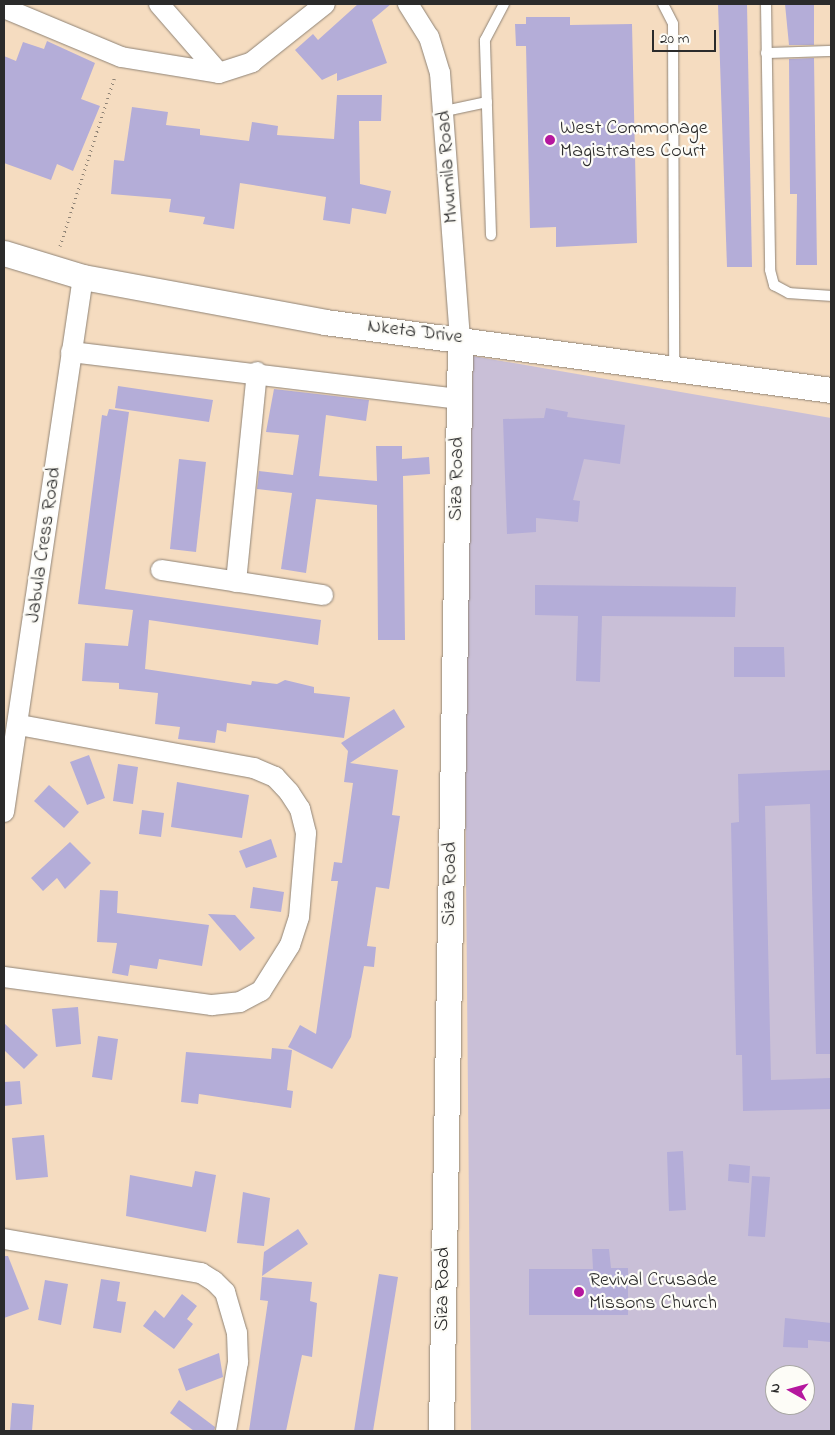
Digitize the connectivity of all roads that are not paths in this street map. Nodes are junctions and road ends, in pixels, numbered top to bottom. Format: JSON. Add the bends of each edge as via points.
{"nodes":[{"id":1,"x":158,"y":4,"type":"edge"},
{"id":2,"x":325,"y":4,"type":"edge"},
{"id":3,"x":408,"y":4,"type":"edge"},
{"id":4,"x":504,"y":4,"type":"edge"},
{"id":5,"x":663,"y":4,"type":"edge"},
{"id":6,"x":766,"y":4,"type":"edge"},
{"id":7,"x":4,"y":8,"type":"edge"},
{"id":8,"x":831,"y":51,"type":"edge"},
{"id":9,"x":766,"y":53,"type":"junction"},
{"id":10,"x":220,"y":73,"type":"junction"},
{"id":11,"x":487,"y":102,"type":"junction"},
{"id":12,"x":445,"y":111,"type":"junction"},
{"id":13,"x":492,"y":234,"type":"dead end"},
{"id":14,"x":4,"y":253,"type":"edge"},
{"id":15,"x":83,"y":278,"type":"junction"},
{"id":16,"x":831,"y":296,"type":"edge"},
{"id":17,"x":460,"y":338,"type":"junction"},
{"id":18,"x":71,"y":352,"type":"junction"},
{"id":19,"x":674,"y":368,"type":"junction"},
{"id":20,"x":257,"y":372,"type":"junction"},
{"id":21,"x":831,"y":390,"type":"edge"},
{"id":22,"x":458,"y":399,"type":"junction"},
{"id":23,"x":161,"y":570,"type":"dead end"},
{"id":24,"x":236,"y":582,"type":"junction"},
{"id":25,"x":323,"y":595,"type":"dead end"},
{"id":26,"x":19,"y":725,"type":"junction"},
{"id":27,"x":4,"y":812,"type":"edge"},
{"id":28,"x":4,"y":977,"type":"edge"},
{"id":29,"x":4,"y":1239,"type":"edge"},
{"id":30,"x":226,"y":1431,"type":"edge"},
{"id":31,"x":441,"y":1431,"type":"edge"}],
"edges":[{"from":1,"to":10,"type":"street"},
{"from":2,"to":10,"type":"street","via":[[252,62],[238,71]]},
{"from":3,"to":12,"type":"street","name":"Mvumila Road","via":[[429,37],[440,73]]},
{"from":4,"to":11,"type":"lane","via":[[485,40]]},
{"from":5,"to":19,"type":"lane","via":[[673,24]]},
{"from":6,"to":9,"type":"lane"},
{"from":7,"to":10,"type":"street","via":[[121,57]]},
{"from":8,"to":9,"type":"lane"},
{"from":9,"to":16,"type":"lane","via":[[770,270],[774,286],[789,293]]},
{"from":11,"to":12,"type":"lane"},
{"from":11,"to":13,"type":"lane"},
{"from":12,"to":17,"type":"street","name":"Mvumila Road"},
{"from":14,"to":15,"type":"street","name":"Nketa Drive"},
{"from":15,"to":17,"type":"street","name":"Nketa Drive","via":[[325,322]]},
{"from":15,"to":18,"type":"street","name":"Jabula Cress Road"},
{"from":17,"to":19,"type":"street","name":"Nketa Drive"},
{"from":17,"to":22,"type":"street","name":"Siza Road"},
{"from":18,"to":20,"type":"street"},
{"from":18,"to":26,"type":"street","name":"Jabula Cress Road"},
{"from":19,"to":21,"type":"street","name":"Nketa Drive"},
{"from":20,"to":22,"type":"street"},
{"from":20,"to":24,"type":"street"},
{"from":22,"to":31,"type":"street","name":"Siza Road"},
{"from":23,"to":24,"type":"street"},
{"from":24,"to":25,"type":"street"},
{"from":26,"to":27,"type":"street","name":"Jabula Cress Road"},
{"from":26,"to":28,"type":"street","via":[[254,768],[275,777],[289,792],[300,809],[306,833],[299,917],[290,944],[262,991],[240,1002],[212,1005]]},
{"from":29,"to":30,"type":"street","via":[[202,1273],[214,1281],[224,1292],[237,1333],[238,1362]]}]}
